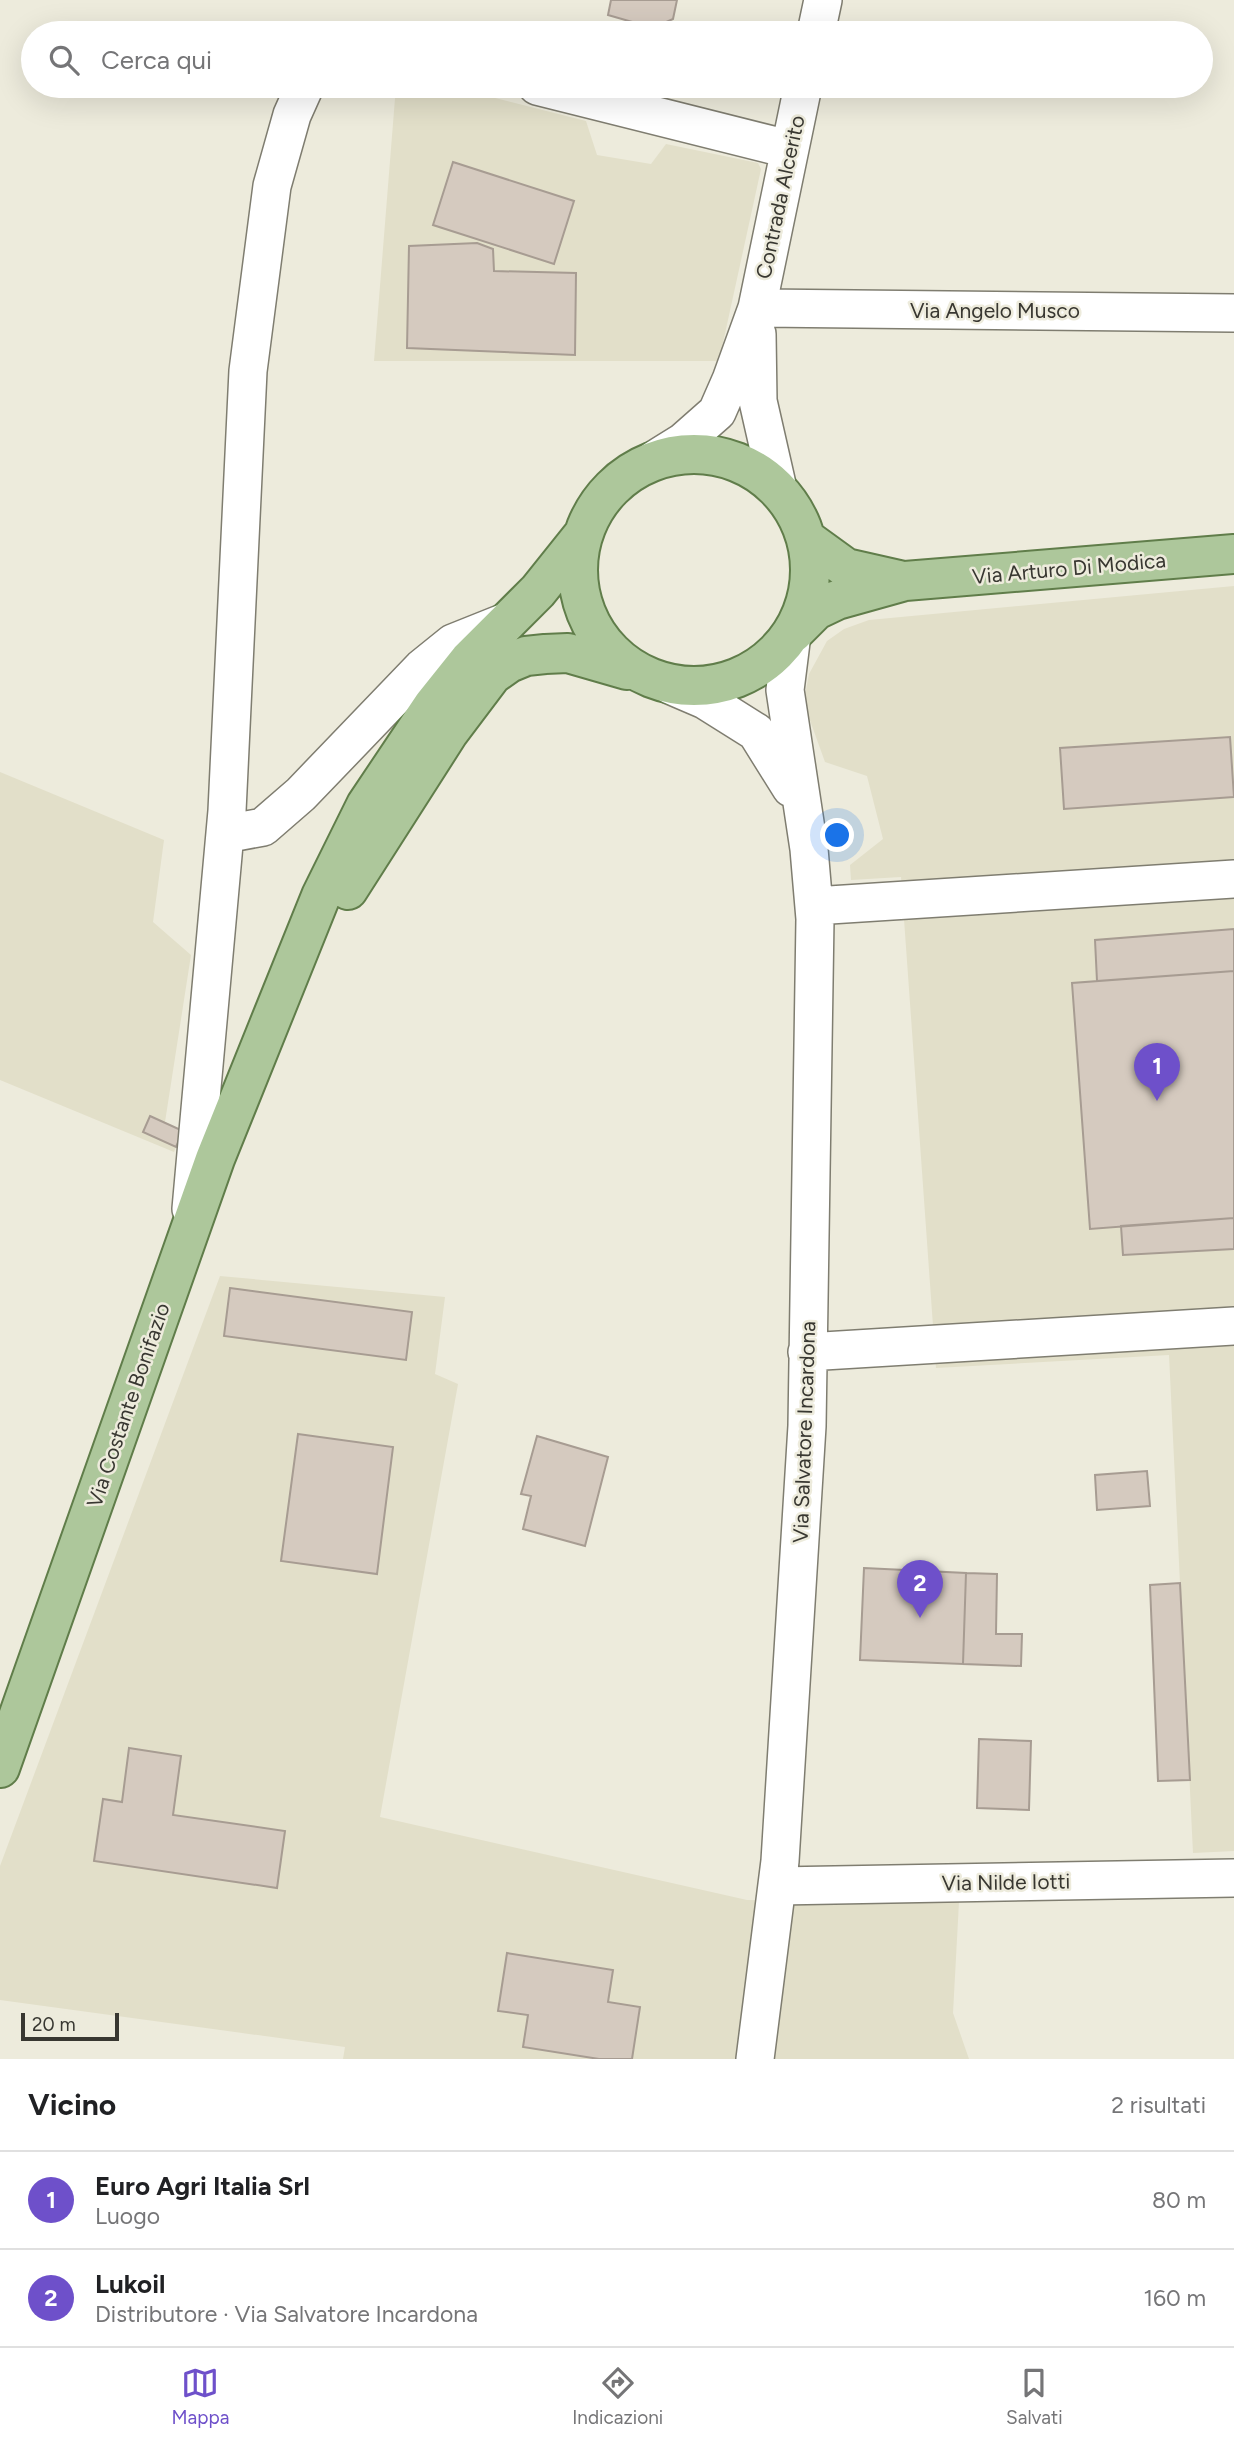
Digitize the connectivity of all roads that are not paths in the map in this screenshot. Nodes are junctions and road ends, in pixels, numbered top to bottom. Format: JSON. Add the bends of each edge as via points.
{"nodes":[{"id":1,"x":823,"y":0,"type":"edge"},
{"id":2,"x":819,"y":21,"type":"edge"},
{"id":3,"x":300,"y":98,"type":"edge"},
{"id":4,"x":585,"y":98,"type":"edge"},
{"id":5,"x":800,"y":98,"type":"edge"},
{"id":6,"x":788,"y":149,"type":"junction"},
{"id":7,"x":757,"y":308,"type":"junction"},
{"id":8,"x":1234,"y":313,"type":"edge"},
{"id":9,"x":654,"y":460,"type":"junction"},
{"id":10,"x":778,"y":489,"type":"junction"},
{"id":11,"x":582,"y":536,"type":"junction"},
{"id":12,"x":806,"y":539,"type":"junction"},
{"id":13,"x":1234,"y":554,"type":"edge"},
{"id":14,"x":905,"y":581,"type":"junction"},
{"id":15,"x":503,"y":624,"type":"junction"},
{"id":16,"x":792,"y":634,"type":"junction"},
{"id":17,"x":653,"y":679,"type":"junction"},
{"id":18,"x":801,"y":805,"type":"junction"},
{"id":19,"x":225,"y":834,"type":"junction"},
{"id":20,"x":1234,"y":879,"type":"edge"},
{"id":21,"x":814,"y":906,"type":"junction"},
{"id":22,"x":260,"y":1044,"type":"junction"},
{"id":23,"x":190,"y":1230,"type":"junction"},
{"id":24,"x":1234,"y":1326,"type":"edge"},
{"id":25,"x":807,"y":1352,"type":"junction"},
{"id":26,"x":0,"y":1768,"type":"edge"},
{"id":27,"x":1234,"y":1878,"type":"edge"},
{"id":28,"x":778,"y":1885,"type":"junction"},
{"id":29,"x":755,"y":2059,"type":"edge"}],
"edges":[{"from":1,"to":2,"type":"street"},
{"from":3,"to":19,"type":"street","via":[[272,186],[248,371]]},
{"from":4,"to":6,"type":"street"},
{"from":5,"to":6,"type":"street","name":"Contrada Alcerito"},
{"from":6,"to":7,"type":"street","name":"Contrada Alcerito"},
{"from":7,"to":8,"type":"street","name":"Via Angelo Musco"},
{"from":7,"to":9,"type":"street","via":[[717,412]]},
{"from":7,"to":10,"type":"street","via":[[758,401]]},
{"from":9,"to":10,"type":"main road","via":[[694,454],[733,460]]},
{"from":9,"to":11,"type":"main road","via":[[609,490]]},
{"from":10,"to":12,"type":"main road","via":[[795,512]]},
{"from":11,"to":15,"type":"main road","via":[[538,591]]},
{"from":11,"to":17,"type":"main road","via":[[577,562],[585,614],[615,657]]},
{"from":12,"to":14,"type":"main road","via":[[846,568]]},
{"from":12,"to":16,"type":"main road","via":[[810,578]]},
{"from":13,"to":14,"type":"main road","name":"Via Arturo Di Modica"},
{"from":14,"to":16,"type":"main road","via":[[837,600],[816,610]]},
{"from":15,"to":19,"type":"street","via":[[453,643],[422,668],[301,794],[263,827]]},
{"from":15,"to":22,"type":"main road","via":[[433,705],[366,805],[321,896]]},
{"from":16,"to":17,"type":"main road","via":[[774,656],[726,683],[698,687]]},
{"from":16,"to":18,"type":"street","name":"Via Salvatore Incardona","via":[[785,690]]},
{"from":17,"to":18,"type":"street","via":[[705,700],[756,732]]},
{"from":17,"to":22,"type":"main road","via":[[568,653],[526,656],[492,676],[449,732],[348,890]]},
{"from":18,"to":21,"type":"street","name":"Via Salvatore Incardona"},
{"from":19,"to":23,"type":"street"},
{"from":20,"to":21,"type":"street"},
{"from":21,"to":25,"type":"street","name":"Via Salvatore Incardona"},
{"from":22,"to":23,"type":"main road","name":"Via Costante Bonifazio"},
{"from":23,"to":26,"type":"main road","name":"Via Costante Bonifazio"},
{"from":24,"to":25,"type":"street"},
{"from":25,"to":28,"type":"street","name":"Via Salvatore Incardona","via":[[797,1615]]},
{"from":27,"to":28,"type":"street","name":"Via Nilde Iotti"},
{"from":28,"to":29,"type":"street","name":"Via Salvatore Incardona"}]}
